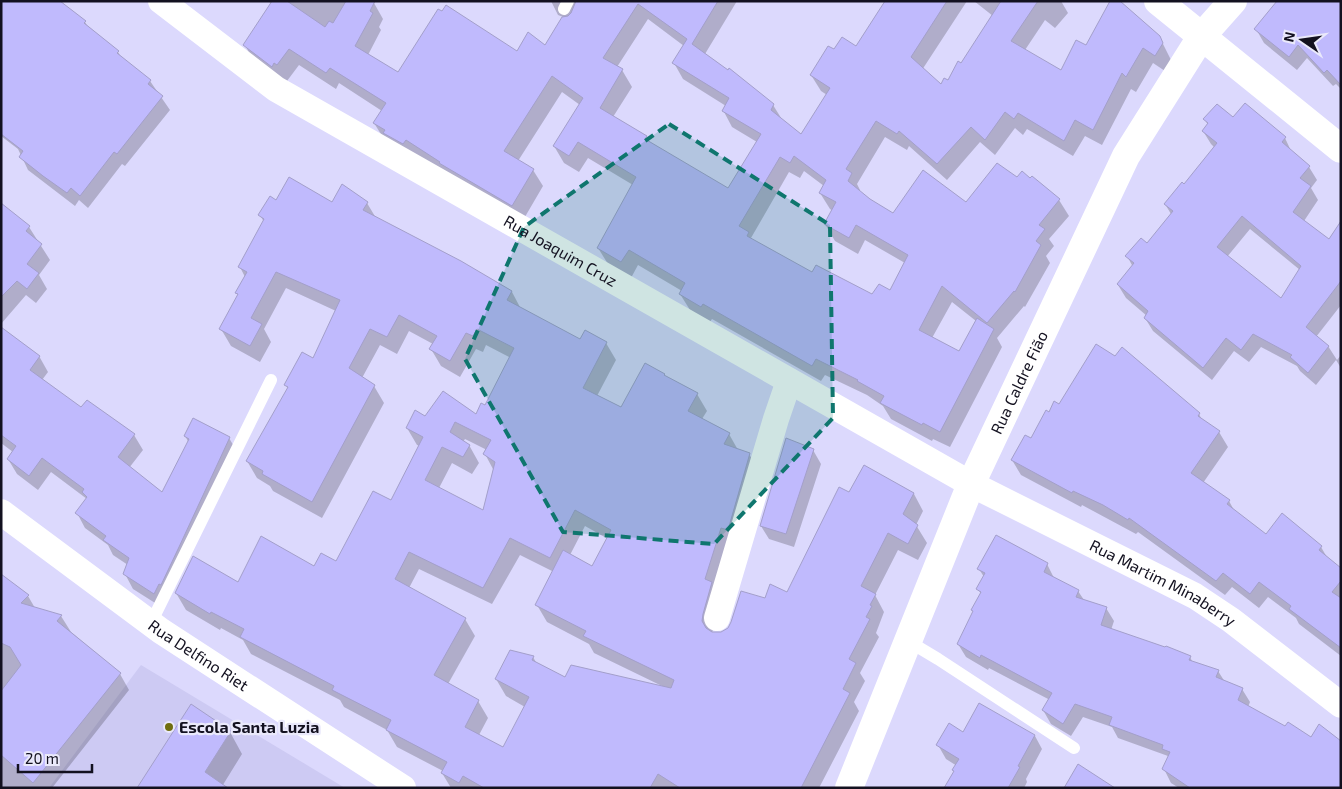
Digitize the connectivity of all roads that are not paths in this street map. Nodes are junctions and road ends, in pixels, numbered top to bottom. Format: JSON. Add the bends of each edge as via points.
{"nodes":[{"id":1,"x":161,"y":1,"type":"edge"},
{"id":2,"x":1158,"y":1,"type":"edge"},
{"id":3,"x":1233,"y":1,"type":"edge"},
{"id":4,"x":1202,"y":37,"type":"junction"},
{"id":5,"x":1341,"y":149,"type":"edge"},
{"id":6,"x":271,"y":380,"type":"dead end"},
{"id":7,"x":790,"y":381,"type":"junction"},
{"id":8,"x":971,"y":484,"type":"junction"},
{"id":9,"x":1,"y":512,"type":"edge"},
{"id":10,"x":717,"y":618,"type":"dead end"},
{"id":11,"x":151,"y":623,"type":"junction"},
{"id":12,"x":908,"y":641,"type":"junction"},
{"id":13,"x":1341,"y":705,"type":"edge"},
{"id":14,"x":1074,"y":748,"type":"dead end"},
{"id":15,"x":403,"y":788,"type":"edge"},
{"id":16,"x":849,"y":788,"type":"edge"}],
"edges":[{"from":1,"to":7,"type":"street","name":"Rua Joaquim Cruz","via":[[276,89]]},
{"from":2,"to":4,"type":"street"},
{"from":3,"to":4,"type":"street","name":"Rua Caldre Fião"},
{"from":4,"to":5,"type":"street"},
{"from":4,"to":8,"type":"street","name":"Rua Caldre Fião","via":[[1126,156]]},
{"from":6,"to":11,"type":"lane"},
{"from":7,"to":8,"type":"street","name":"Rua Joaquim Cruz"},
{"from":7,"to":10,"type":"street"},
{"from":8,"to":12,"type":"street","name":"Rua Caldre Fião"},
{"from":8,"to":13,"type":"street","name":"Rua Martim Minaberry","via":[[1195,596]]},
{"from":9,"to":11,"type":"street","name":"Rua Delfino Riet"},
{"from":11,"to":15,"type":"street","name":"Rua Delfino Riet"},
{"from":12,"to":14,"type":"lane"},
{"from":12,"to":16,"type":"street","name":"Rua Caldre Fião"}]}
